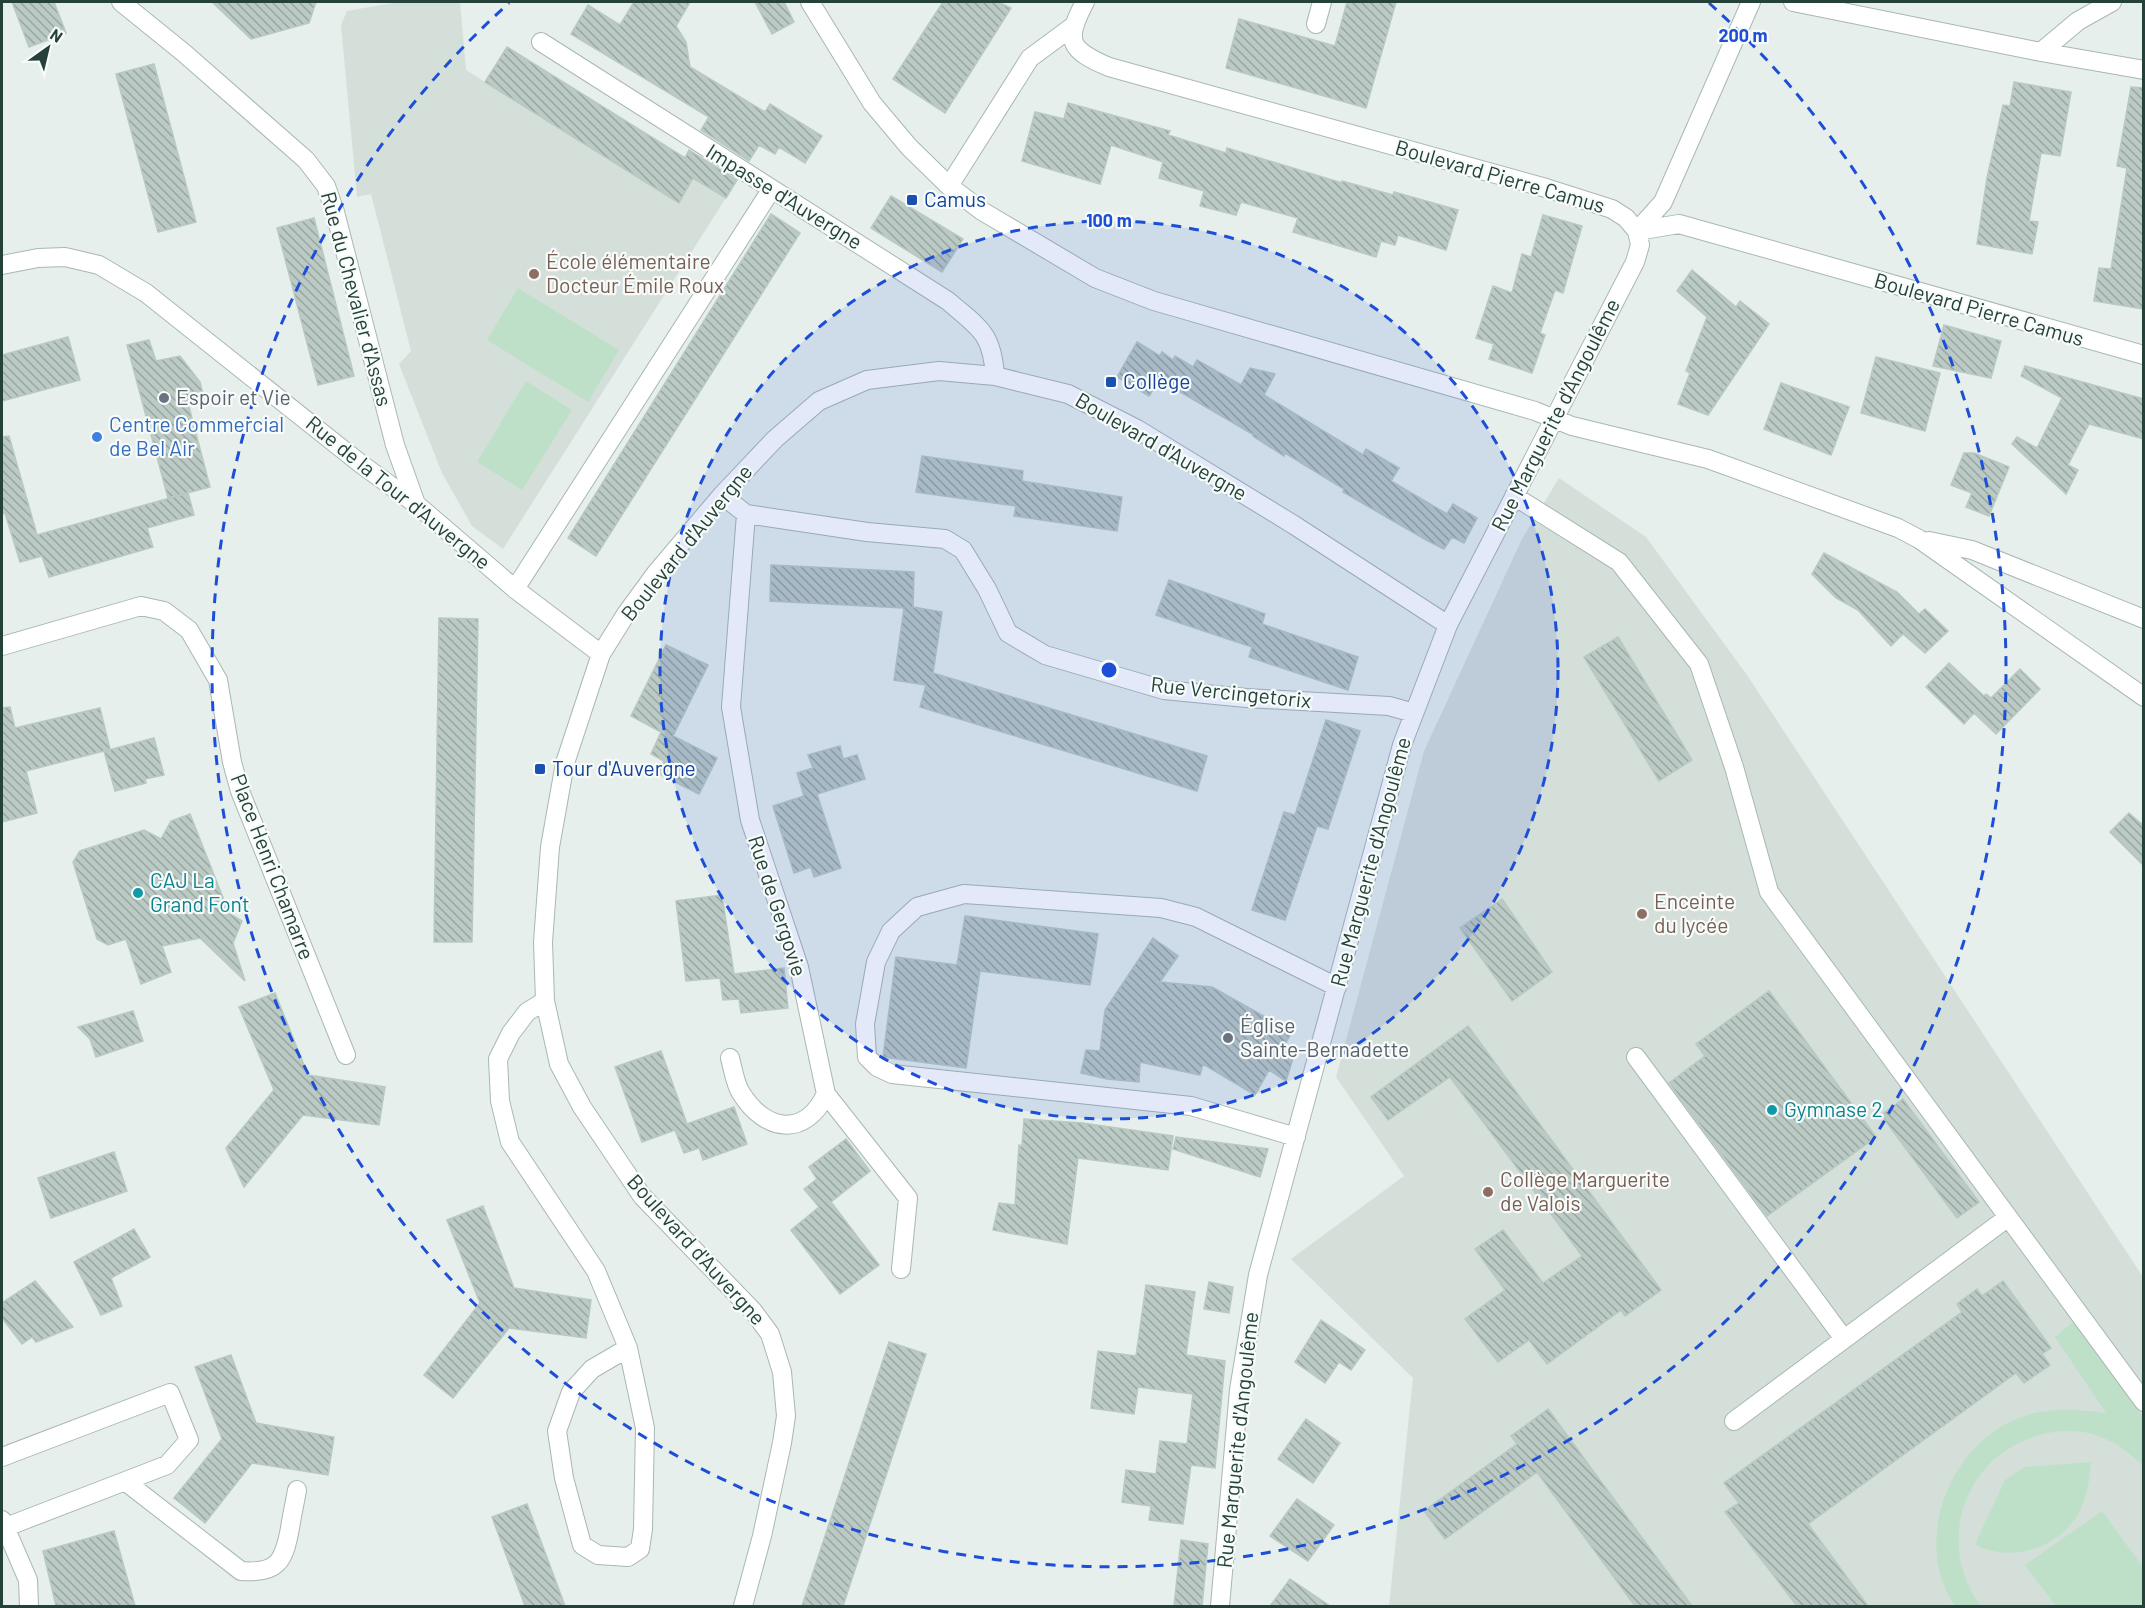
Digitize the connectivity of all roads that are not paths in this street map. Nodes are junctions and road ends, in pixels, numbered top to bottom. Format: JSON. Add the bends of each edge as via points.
{"nodes":[{"id":1,"x":121,"y":2,"type":"edge"},
{"id":2,"x":810,"y":2,"type":"edge"},
{"id":3,"x":1085,"y":2,"type":"edge"},
{"id":4,"x":1323,"y":2,"type":"edge"},
{"id":5,"x":1752,"y":2,"type":"edge"},
{"id":6,"x":1793,"y":2,"type":"edge"},
{"id":7,"x":2112,"y":2,"type":"edge"},
{"id":8,"x":1316,"y":24,"type":"dead end"},
{"id":9,"x":1072,"y":27,"type":"junction"},
{"id":10,"x":541,"y":42,"type":"dead end"},
{"id":11,"x":2042,"y":52,"type":"junction"},
{"id":12,"x":2144,"y":70,"type":"edge"},
{"id":13,"x":949,"y":186,"type":"junction"},
{"id":14,"x":771,"y":190,"type":"junction"},
{"id":15,"x":1637,"y":231,"type":"junction"},
{"id":16,"x":2,"y":265,"type":"edge"},
{"id":17,"x":2144,"y":355,"type":"edge"},
{"id":18,"x":994,"y":376,"type":"junction"},
{"id":19,"x":1554,"y":417,"type":"junction"},
{"id":20,"x":722,"y":495,"type":"junction"},
{"id":21,"x":1514,"y":496,"type":"junction"},
{"id":22,"x":416,"y":504,"type":"junction"},
{"id":23,"x":746,"y":514,"type":"junction"},
{"id":24,"x":1918,"y":539,"type":"junction"},
{"id":25,"x":515,"y":589,"type":"junction"},
{"id":26,"x":2144,"y":619,"type":"edge"},
{"id":27,"x":1448,"y":625,"type":"junction"},
{"id":28,"x":2,"y":646,"type":"edge"},
{"id":29,"x":602,"y":654,"type":"junction"},
{"id":30,"x":2144,"y":697,"type":"edge"},
{"id":31,"x":1414,"y":713,"type":"junction"},
{"id":32,"x":1337,"y":987,"type":"junction"},
{"id":33,"x":545,"y":1001,"type":"junction"},
{"id":34,"x":346,"y":1055,"type":"dead end"},
{"id":35,"x":1636,"y":1057,"type":"dead end"},
{"id":36,"x":730,"y":1058,"type":"dead end"},
{"id":37,"x":826,"y":1094,"type":"junction"},
{"id":38,"x":1296,"y":1137,"type":"junction"},
{"id":39,"x":2007,"y":1218,"type":"junction"},
{"id":40,"x":901,"y":1269,"type":"dead end"},
{"id":41,"x":1844,"y":1339,"type":"junction"},
{"id":42,"x":628,"y":1348,"type":"junction"},
{"id":43,"x":2144,"y":1401,"type":"edge"},
{"id":44,"x":1734,"y":1421,"type":"dead end"},
{"id":45,"x":2,"y":1457,"type":"edge"},
{"id":46,"x":126,"y":1482,"type":"junction"},
{"id":47,"x":297,"y":1490,"type":"dead end"},
{"id":48,"x":4,"y":1523,"type":"edge"},
{"id":49,"x":29,"y":1606,"type":"edge"},
{"id":50,"x":743,"y":1606,"type":"edge"},
{"id":51,"x":1220,"y":1606,"type":"edge"}],
"edges":[{"from":1,"to":22,"type":"street","name":"Rue du Chevalier d'Assas","via":[[306,160],[326,186],[395,445]]},
{"from":2,"to":13,"type":"street","via":[[872,103]]},
{"from":3,"to":9,"type":"street"},
{"from":4,"to":8,"type":"street"},
{"from":5,"to":15,"type":"street","via":[[1663,202]]},
{"from":6,"to":11,"type":"street"},
{"from":7,"to":11,"type":"street","via":[[2078,21]]},
{"from":9,"to":13,"type":"street","via":[[1030,58]]},
{"from":9,"to":15,"type":"street","name":"Boulevard Pierre Camus","via":[[1074,43],[1086,57],[1109,67],[1546,188],[1612,209]]},
{"from":10,"to":14,"type":"street","name":"Impasse d'Auvergne"},
{"from":11,"to":12,"type":"street"},
{"from":13,"to":19,"type":"street","via":[[982,211],[1095,278],[1154,301]]},
{"from":14,"to":18,"type":"street","name":"Impasse d'Auvergne","via":[[948,301],[984,332],[993,356]]},
{"from":14,"to":25,"type":"street"},
{"from":15,"to":17,"type":"street","name":"Boulevard Pierre Camus","via":[[1679,225]]},
{"from":15,"to":19,"type":"street","name":"Rue Marguerite d'Angoulême","via":[[1640,245],[1635,262]]},
{"from":16,"to":22,"type":"street","name":"Rue de la Tour d'Auvergne","via":[[65,257],[99,265],[146,293]]},
{"from":18,"to":20,"type":"street","name":"Boulevard d'Auvergne","via":[[939,371],[867,380],[828,397],[775,439]]},
{"from":18,"to":27,"type":"street","name":"Boulevard d'Auvergne","via":[[1068,394],[1137,429]]},
{"from":19,"to":21,"type":"street","name":"Rue Marguerite d'Angoulême"},
{"from":19,"to":24,"type":"street","via":[[1572,426],[1708,459],[1898,528]]},
{"from":20,"to":23,"type":"street","name":"Rue Vercingetorix"},
{"from":20,"to":29,"type":"street","name":"Boulevard d'Auvergne","via":[[656,573]]},
{"from":21,"to":27,"type":"street","name":"Rue Marguerite d'Angoulême"},
{"from":21,"to":39,"type":"street","via":[[1619,562],[1700,664],[1770,892]]},
{"from":22,"to":25,"type":"street","name":"Rue de la Tour d'Auvergne"},
{"from":23,"to":31,"type":"street","name":"Rue Vercingetorix","via":[[945,539],[963,550],[1008,633],[1046,655],[1164,690],[1389,706]]},
{"from":23,"to":37,"type":"street","name":"Rue de Gergovie","via":[[731,706],[750,820],[799,967]]},
{"from":24,"to":26,"type":"street","via":[[1972,550]]},
{"from":24,"to":30,"type":"street"},
{"from":25,"to":29,"type":"street","name":"Rue de la Tour d'Auvergne"},
{"from":27,"to":31,"type":"street","name":"Rue Marguerite d'Angoulême"},
{"from":28,"to":34,"type":"street","name":"Place Henri Chamarre","via":[[141,606],[164,611],[189,630],[218,680],[240,791]]},
{"from":29,"to":33,"type":"street","name":"Boulevard d'Auvergne","via":[[565,763],[550,847],[543,942]]},
{"from":31,"to":32,"type":"street","name":"Rue Marguerite d'Angoulême"},
{"from":32,"to":38,"type":"street","name":"Rue Marguerite d'Angoulême"},
{"from":32,"to":38,"type":"street","via":[[1196,918],[1161,908],[964,894],[916,907],[891,931],[876,962],[865,1024],[867,1058],[892,1074],[1191,1106]]},
{"from":33,"to":42,"type":"street","via":[[528,1012],[511,1033],[498,1059],[500,1101],[510,1142],[596,1271]]},
{"from":33,"to":50,"type":"street","name":"Boulevard d'Auvergne","via":[[559,1064],[582,1107],[642,1196],[753,1311],[770,1334],[782,1372],[786,1416],[762,1536]]},
{"from":35,"to":41,"type":"street"},
{"from":36,"to":37,"type":"street","via":[[741,1093],[760,1115],[782,1126],[800,1123],[819,1109]]},
{"from":37,"to":40,"type":"street","name":"Rue de Gergovie","via":[[908,1198]]},
{"from":38,"to":51,"type":"street","name":"Rue Marguerite d'Angoulême","via":[[1258,1275],[1241,1379]]},
{"from":39,"to":41,"type":"street"},
{"from":39,"to":43,"type":"street"},
{"from":41,"to":44,"type":"street"},
{"from":42,"to":42,"type":"street","via":[[645,1428],[644,1529],[640,1549],[628,1557],[597,1555],[582,1545],[564,1478],[557,1431],[571,1392],[592,1370]]},
{"from":45,"to":46,"type":"street","via":[[170,1393],[189,1440],[167,1465]]},
{"from":46,"to":47,"type":"street","via":[[241,1571],[256,1572],[272,1568],[286,1551]]},
{"from":46,"to":48,"type":"street"},
{"from":48,"to":49,"type":"street","via":[[28,1580]]}]}
